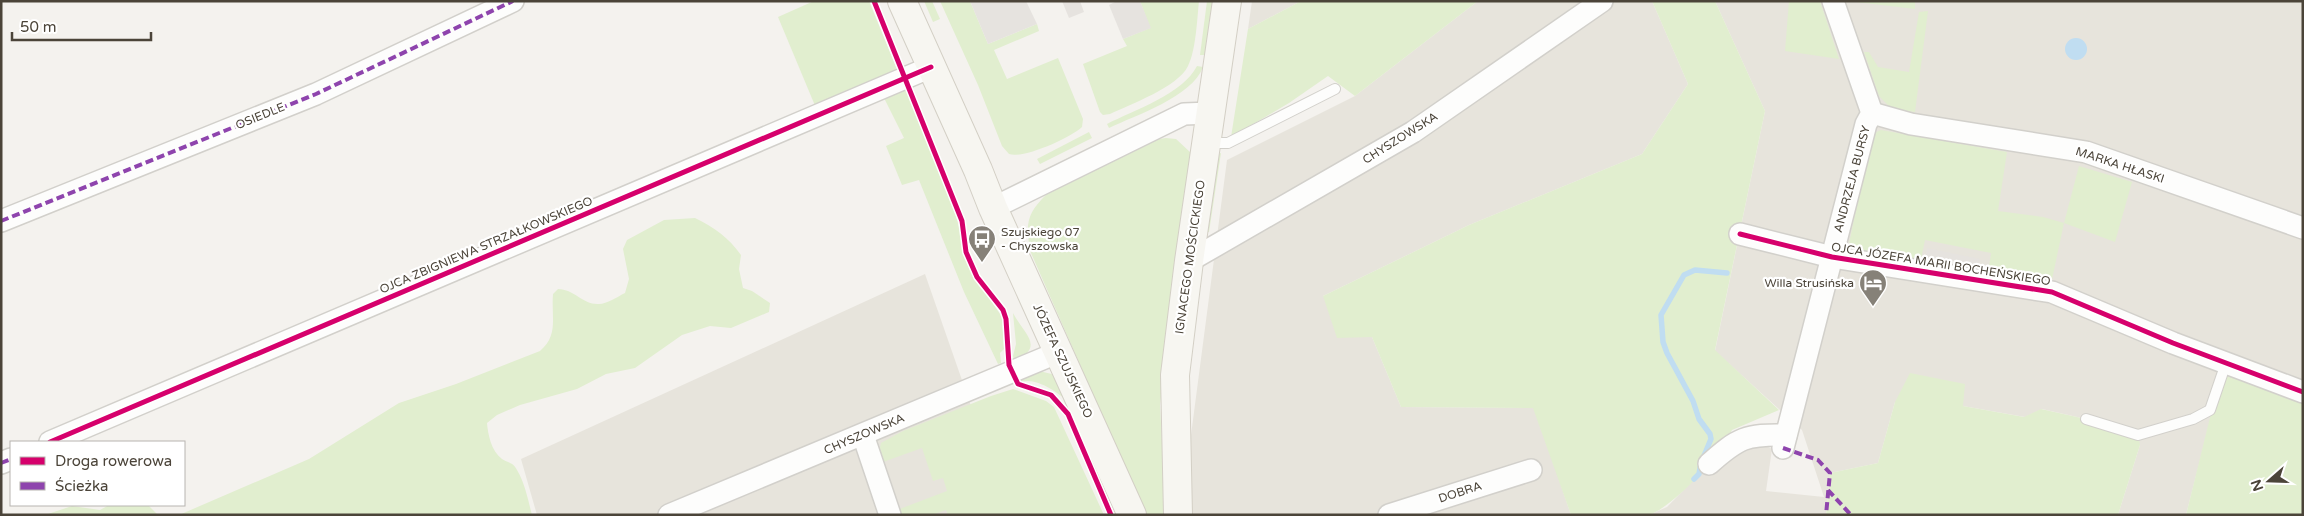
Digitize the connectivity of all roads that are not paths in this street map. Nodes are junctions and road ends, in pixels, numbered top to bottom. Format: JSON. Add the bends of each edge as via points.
{"nodes":[{"id":1,"x":513,"y":1,"type":"edge"},
{"id":2,"x":902,"y":1,"type":"edge"},
{"id":3,"x":1227,"y":1,"type":"edge"},
{"id":4,"x":1602,"y":1,"type":"edge"},
{"id":5,"x":1833,"y":1,"type":"edge"},
{"id":6,"x":931,"y":67,"type":"junction"},
{"id":7,"x":1335,"y":89,"type":"dead end"},
{"id":8,"x":1210,"y":113,"type":"junction"},
{"id":9,"x":1872,"y":113,"type":"junction"},
{"id":10,"x":1206,"y":143,"type":"junction"},
{"id":11,"x":993,"y":208,"type":"junction"},
{"id":12,"x":1,"y":221,"type":"edge"},
{"id":13,"x":2303,"y":228,"type":"edge"},
{"id":14,"x":1740,"y":234,"type":"dead end"},
{"id":15,"x":1832,"y":257,"type":"junction"},
{"id":16,"x":1189,"y":261,"type":"junction"},
{"id":17,"x":1059,"y":352,"type":"junction"},
{"id":18,"x":2226,"y":363,"type":"junction"},
{"id":19,"x":2303,"y":392,"type":"edge"},
{"id":20,"x":2086,"y":419,"type":"dead end"},
{"id":21,"x":863,"y":435,"type":"junction"},
{"id":22,"x":52,"y":441,"type":"edge"},
{"id":23,"x":1709,"y":464,"type":"dead end"},
{"id":24,"x":1531,"y":470,"type":"dead end"},
{"id":25,"x":669,"y":515,"type":"edge"},
{"id":26,"x":890,"y":515,"type":"edge"},
{"id":27,"x":1132,"y":515,"type":"edge"},
{"id":28,"x":1178,"y":515,"type":"edge"},
{"id":29,"x":1388,"y":515,"type":"edge"}],
"edges":[{"from":1,"to":12,"type":"street","name":"OSIEDLE","via":[[316,94]]},
{"from":2,"to":6,"type":"street","name":"JÓZEFA SZUJSKIEGO"},
{"from":3,"to":8,"type":"street","name":"IGNACEGO MOŚCICKIEGO"},
{"from":4,"to":16,"type":"street","name":"CHYSZOWSKA","via":[[1413,132]]},
{"from":5,"to":9,"type":"street","name":"ANDRZEJA BURSY"},
{"from":6,"to":11,"type":"street","name":"JÓZEFA SZUJSKIEGO"},
{"from":6,"to":22,"type":"street","name":"OJCA ZBIGNIEWA STRZAŁKOWSKIEGO"},
{"from":7,"to":10,"type":"lane","via":[[1228,143]]},
{"from":8,"to":10,"type":"street","name":"IGNACEGO MOŚCICKIEGO"},
{"from":8,"to":11,"type":"street","via":[[1184,114]]},
{"from":9,"to":13,"type":"street","name":"MARKA HŁASKI","via":[[1912,124],[2086,152]]},
{"from":9,"to":15,"type":"street","name":"ANDRZEJA BURSY","via":[[1866,124]]},
{"from":10,"to":16,"type":"street","name":"IGNACEGO MOŚCICKIEGO"},
{"from":11,"to":17,"type":"street","name":"JÓZEFA SZUJSKIEGO"},
{"from":14,"to":15,"type":"street","name":"OJCA JÓZEFA MARII BOCHEŃSKIEGO"},
{"from":15,"to":18,"type":"street","name":"OJCA JÓZEFA MARII BOCHEŃSKIEGO","via":[[2052,292]]},
{"from":15,"to":23,"type":"street","name":"ANDRZEJA BURSY","via":[[1784,442],[1761,434],[1732,443]]},
{"from":16,"to":28,"type":"street","name":"IGNACEGO MOŚCICKIEGO","via":[[1175,375]]},
{"from":17,"to":21,"type":"street","name":"CHYSZOWSKA"},
{"from":17,"to":27,"type":"street","name":"JÓZEFA SZUJSKIEGO"},
{"from":18,"to":19,"type":"street","name":"OJCA JÓZEFA MARII BOCHEŃSKIEGO"},
{"from":18,"to":20,"type":"lane","via":[[2210,410],[2193,420],[2138,435]]},
{"from":21,"to":25,"type":"street","name":"CHYSZOWSKA"},
{"from":21,"to":26,"type":"street"},
{"from":24,"to":29,"type":"street","name":"DOBRA"}]}
